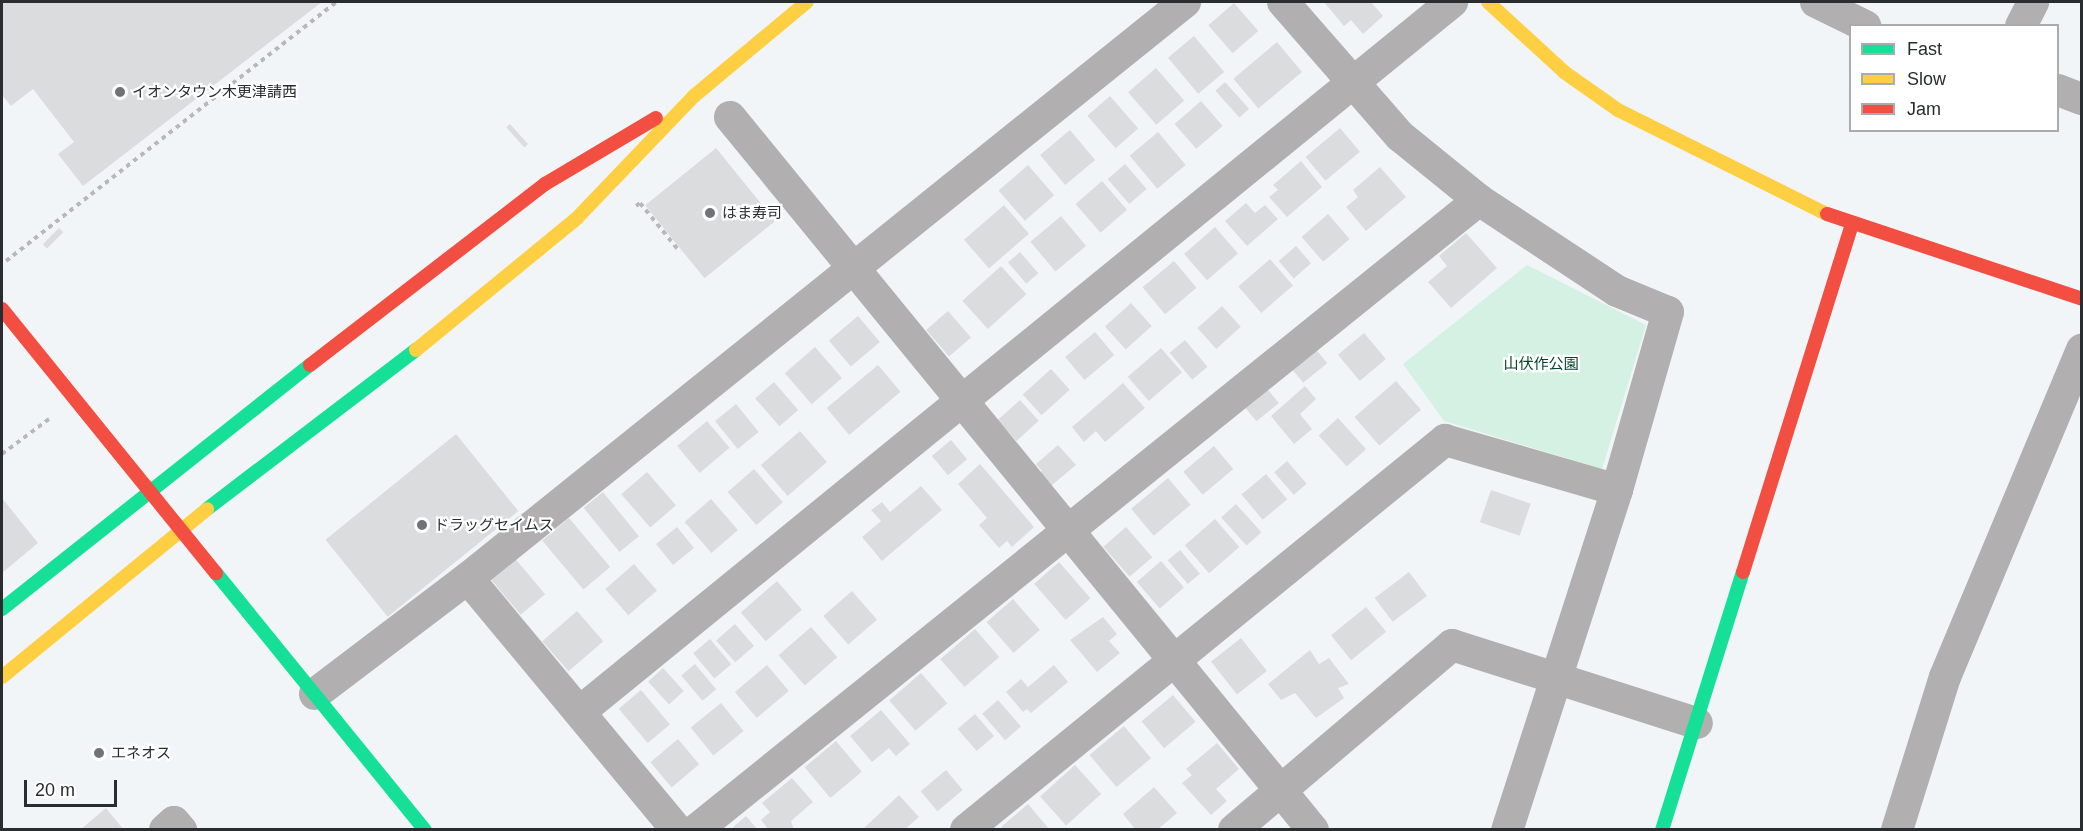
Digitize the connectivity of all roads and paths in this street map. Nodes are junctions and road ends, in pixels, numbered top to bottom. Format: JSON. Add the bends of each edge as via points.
{"nodes":[{"id":1,"x":336,"y":2,"type":"edge"},
{"id":2,"x":807,"y":2,"type":"edge"},
{"id":3,"x":1185,"y":2,"type":"edge"},
{"id":4,"x":1283,"y":2,"type":"edge"},
{"id":5,"x":1452,"y":2,"type":"edge"},
{"id":6,"x":1488,"y":2,"type":"edge"},
{"id":7,"x":1816,"y":2,"type":"edge"},
{"id":8,"x":2033,"y":2,"type":"edge"},
{"id":9,"x":1861,"y":24,"type":"edge"},
{"id":10,"x":2022,"y":24,"type":"edge"},
{"id":11,"x":1351,"y":83,"type":"junction"},
{"id":12,"x":2059,"y":90,"type":"edge"},
{"id":13,"x":694,"y":96,"type":"junction"},
{"id":14,"x":2082,"y":99,"type":"edge"},
{"id":15,"x":730,"y":117,"type":"dead end"},
{"id":16,"x":1479,"y":200,"type":"junction"},
{"id":17,"x":651,"y":219,"type":"dead end"},
{"id":18,"x":1852,"y":225,"type":"junction"},
{"id":19,"x":680,"y":252,"type":"dead end"},
{"id":20,"x":6,"y":261,"type":"dead end"},
{"id":21,"x":856,"y":271,"type":"junction"},
{"id":22,"x":2082,"y":299,"type":"edge"},
{"id":23,"x":2,"y":309,"type":"edge"},
{"id":24,"x":2082,"y":350,"type":"edge"},
{"id":25,"x":962,"y":401,"type":"junction"},
{"id":26,"x":52,"y":417,"type":"dead end"},
{"id":27,"x":2,"y":454,"type":"edge"},
{"id":28,"x":148,"y":489,"type":"junction"},
{"id":29,"x":1617,"y":490,"type":"junction"},
{"id":30,"x":180,"y":529,"type":"junction"},
{"id":31,"x":1070,"y":532,"type":"junction"},
{"id":32,"x":468,"y":578,"type":"junction"},
{"id":33,"x":2,"y":609,"type":"edge"},
{"id":34,"x":1174,"y":659,"type":"junction"},
{"id":35,"x":2,"y":677,"type":"edge"},
{"id":36,"x":1556,"y":678,"type":"junction"},
{"id":37,"x":315,"y":694,"type":"junction"},
{"id":38,"x":582,"y":710,"type":"junction"},
{"id":39,"x":1697,"y":723,"type":"junction"},
{"id":40,"x":1281,"y":791,"type":"junction"},
{"id":41,"x":165,"y":830,"type":"edge"},
{"id":42,"x":181,"y":830,"type":"edge"},
{"id":43,"x":425,"y":830,"type":"edge"},
{"id":44,"x":677,"y":830,"type":"edge"},
{"id":45,"x":696,"y":830,"type":"edge"},
{"id":46,"x":966,"y":830,"type":"edge"},
{"id":47,"x":1234,"y":830,"type":"edge"},
{"id":48,"x":1313,"y":830,"type":"edge"},
{"id":49,"x":1507,"y":830,"type":"edge"},
{"id":50,"x":1662,"y":830,"type":"edge"},
{"id":51,"x":1898,"y":830,"type":"edge"}],
"edges":[{"from":1,"to":20,"type":"path"},
{"from":2,"to":13,"type":"street"},
{"from":3,"to":21,"type":"street"},
{"from":4,"to":11,"type":"street"},
{"from":5,"to":11,"type":"street"},
{"from":6,"to":18,"type":"street","via":[[1564,72],[1618,110],[1743,176]]},
{"from":7,"to":9,"type":"street"},
{"from":8,"to":10,"type":"street"},
{"from":11,"to":16,"type":"street","via":[[1400,136]]},
{"from":11,"to":25,"type":"street"},
{"from":12,"to":14,"type":"street"},
{"from":13,"to":28,"type":"street","via":[[545,184]]},
{"from":13,"to":30,"type":"street","via":[[577,218],[440,330]]},
{"from":15,"to":21,"type":"street"},
{"from":16,"to":29,"type":"street","via":[[1617,291],[1668,312]]},
{"from":16,"to":31,"type":"street"},
{"from":17,"to":19,"type":"path"},
{"from":18,"to":22,"type":"street"},
{"from":18,"to":39,"type":"street"},
{"from":21,"to":25,"type":"street"},
{"from":21,"to":32,"type":"street"},
{"from":23,"to":28,"type":"street"},
{"from":24,"to":51,"type":"street","via":[[1945,677]]},
{"from":25,"to":31,"type":"street"},
{"from":25,"to":38,"type":"street"},
{"from":26,"to":27,"type":"path"},
{"from":28,"to":30,"type":"street"},
{"from":28,"to":33,"type":"street"},
{"from":29,"to":34,"type":"street","via":[[1445,440]]},
{"from":29,"to":36,"type":"street"},
{"from":30,"to":35,"type":"street"},
{"from":30,"to":37,"type":"street"},
{"from":31,"to":34,"type":"street"},
{"from":31,"to":45,"type":"street"},
{"from":32,"to":37,"type":"street"},
{"from":32,"to":38,"type":"street"},
{"from":34,"to":40,"type":"street"},
{"from":34,"to":46,"type":"street"},
{"from":36,"to":39,"type":"street"},
{"from":36,"to":40,"type":"street","via":[[1452,645]]},
{"from":36,"to":49,"type":"street"},
{"from":37,"to":43,"type":"street"},
{"from":38,"to":44,"type":"street"},
{"from":39,"to":50,"type":"street"},
{"from":40,"to":47,"type":"street"},
{"from":40,"to":48,"type":"street"},
{"from":41,"to":42,"type":"street","via":[[174,822]]}]}
